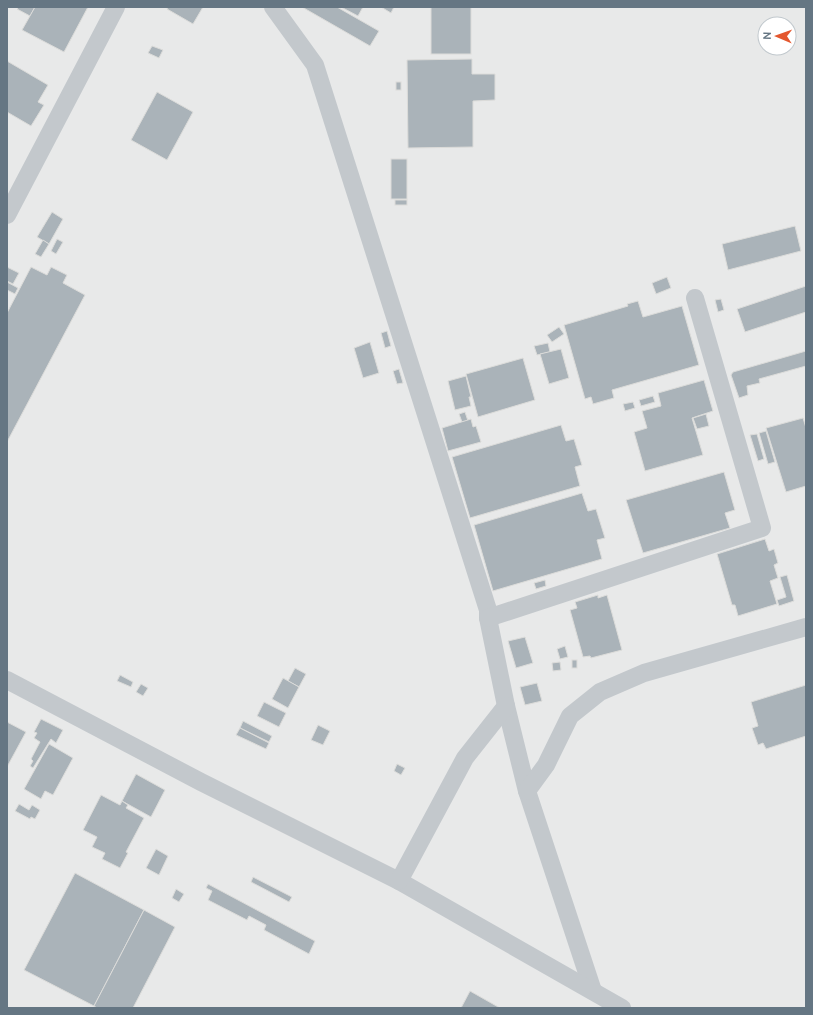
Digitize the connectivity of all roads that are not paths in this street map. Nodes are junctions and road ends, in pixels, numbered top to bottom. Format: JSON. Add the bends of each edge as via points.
{"nodes":[{"id":1,"x":116,"y":7,"type":"edge"},
{"id":2,"x":273,"y":7,"type":"edge"},
{"id":3,"x":7,"y":215,"type":"edge"},
{"id":4,"x":695,"y":298,"type":"dead end"},
{"id":5,"x":488,"y":618,"type":"junction"},
{"id":6,"x":806,"y":627,"type":"edge"},
{"id":7,"x":7,"y":680,"type":"edge"},
{"id":8,"x":506,"y":706,"type":"junction"},
{"id":9,"x":527,"y":791,"type":"junction"},
{"id":10,"x":399,"y":881,"type":"junction"},
{"id":11,"x":593,"y":991,"type":"junction"},
{"id":12,"x":622,"y":1008,"type":"edge"}],
"edges":[{"from":1,"to":3,"type":"street"},
{"from":2,"to":5,"type":"street","via":[[314,65],[488,610]]},
{"from":4,"to":5,"type":"street","via":[[762,528]]},
{"from":5,"to":8,"type":"street"},
{"from":6,"to":9,"type":"street","via":[[644,673],[600,692],[570,716],[546,765]]},
{"from":7,"to":10,"type":"street","via":[[201,782]]},
{"from":8,"to":9,"type":"street"},
{"from":8,"to":10,"type":"street","via":[[465,758]]},
{"from":9,"to":11,"type":"street"},
{"from":10,"to":11,"type":"street"},
{"from":11,"to":12,"type":"street"}]}
